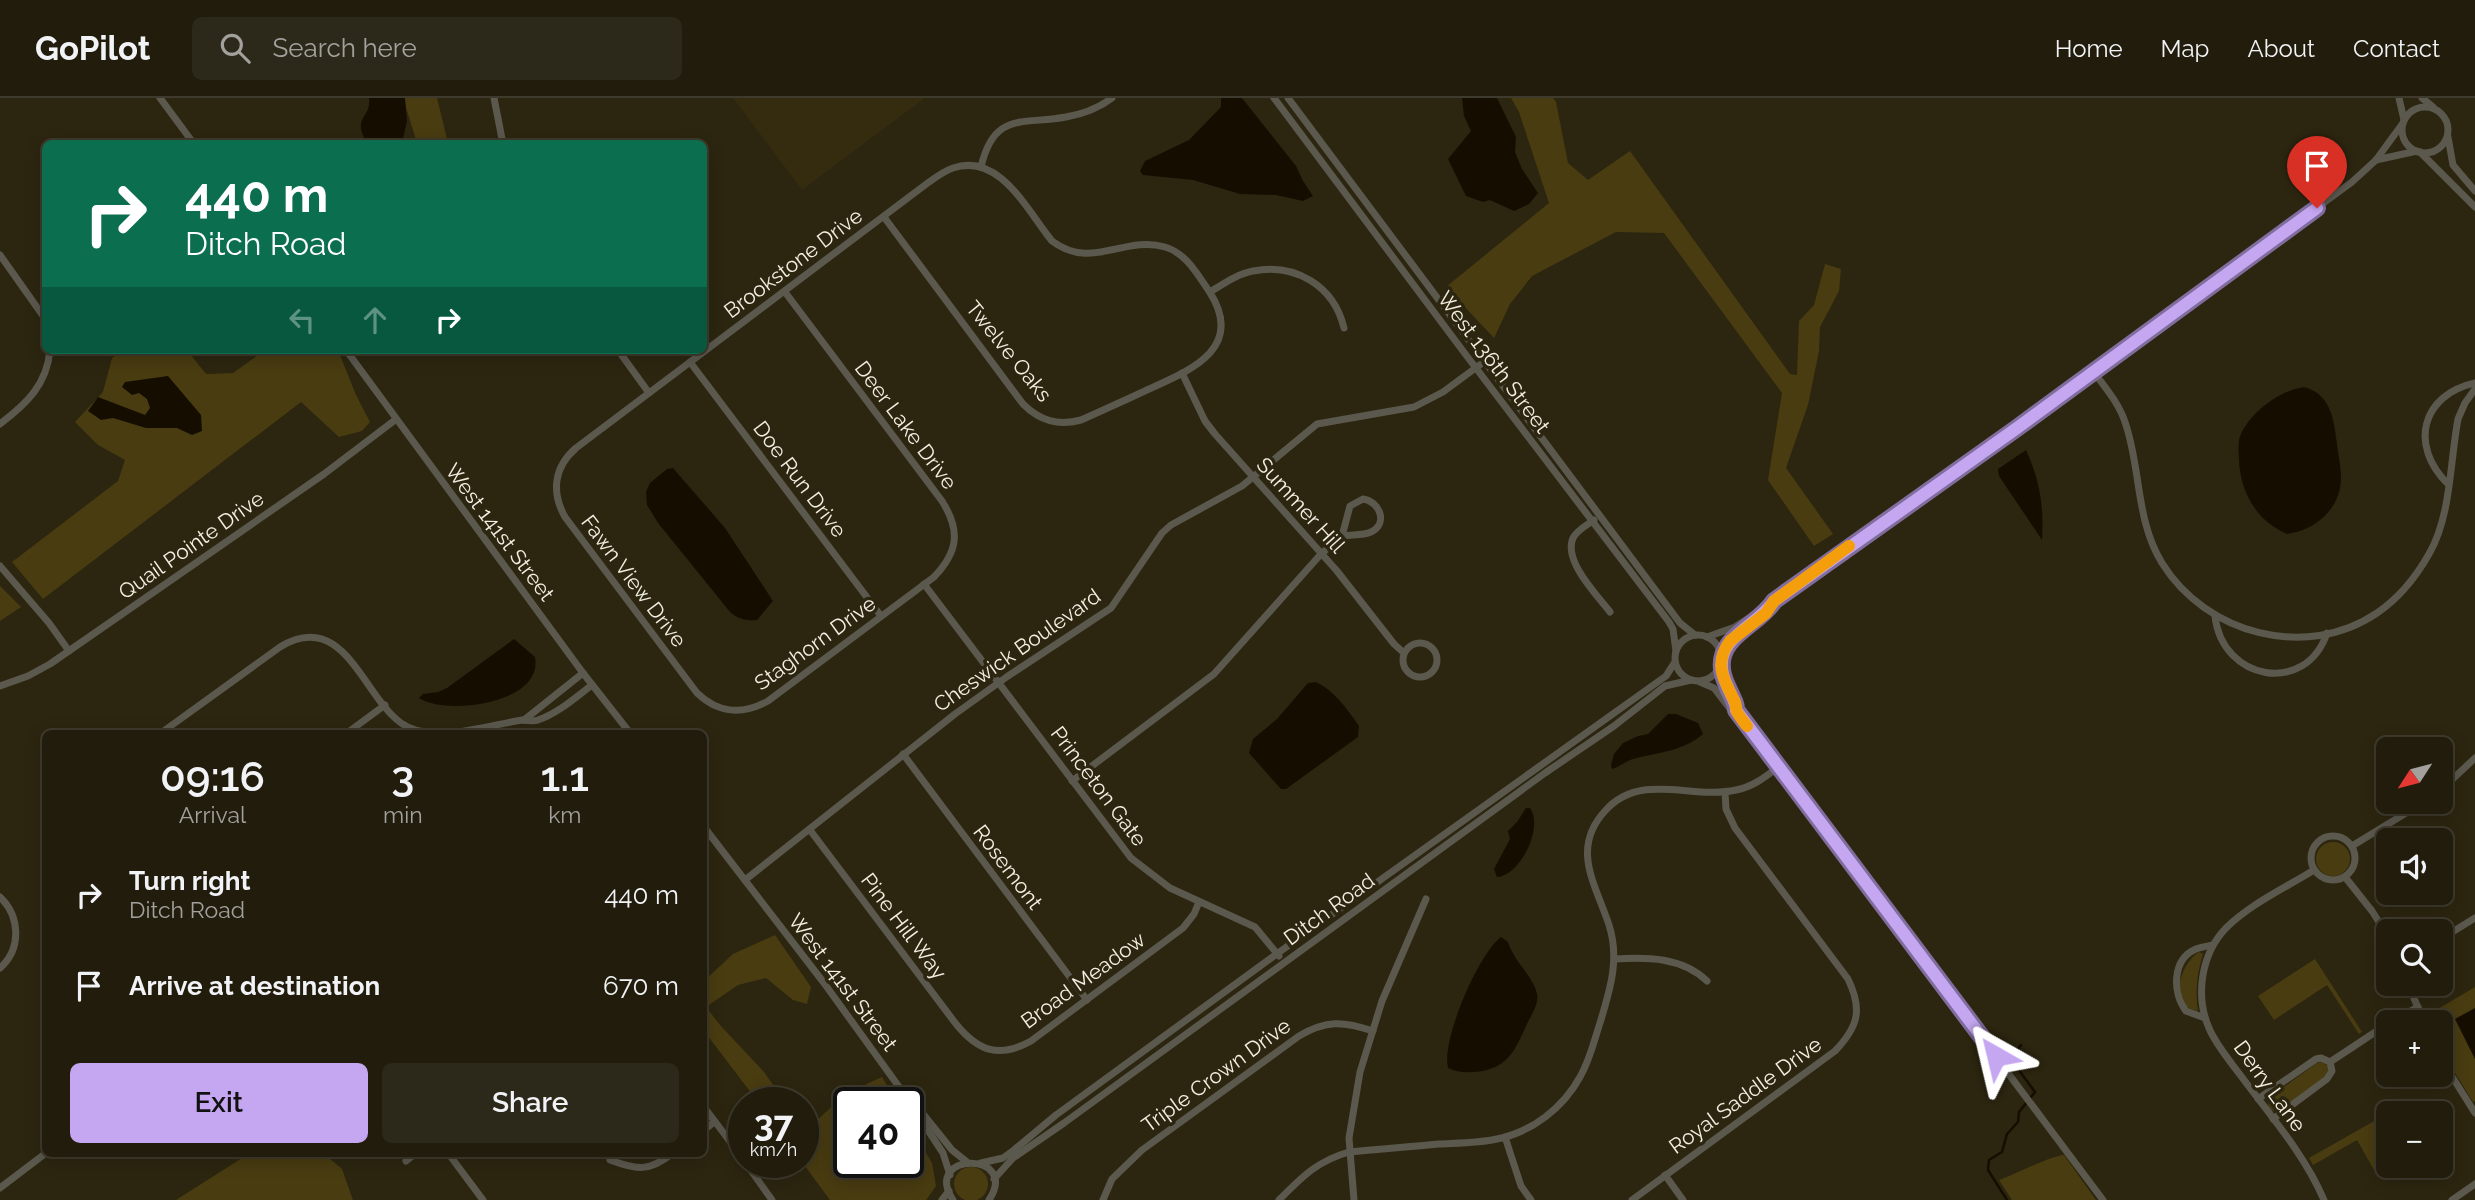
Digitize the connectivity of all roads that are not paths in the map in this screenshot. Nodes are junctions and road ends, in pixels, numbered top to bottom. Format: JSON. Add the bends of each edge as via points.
{"nodes":[{"id":1,"x":160,"y":98,"type":"edge"},
{"id":2,"x":494,"y":98,"type":"edge"},
{"id":3,"x":1112,"y":98,"type":"edge"},
{"id":4,"x":1274,"y":98,"type":"edge"},
{"id":5,"x":1288,"y":98,"type":"edge"},
{"id":6,"x":2399,"y":98,"type":"edge"},
{"id":7,"x":2422,"y":98,"type":"edge"},
{"id":8,"x":2436,"y":110,"type":"junction"},
{"id":9,"x":2404,"y":122,"type":"junction"},
{"id":10,"x":2448,"y":128,"type":"junction"},
{"id":11,"x":191,"y":140,"type":"edge"},
{"id":12,"x":502,"y":140,"type":"edge"},
{"id":13,"x":2418,"y":151,"type":"junction"},
{"id":14,"x":2376,"y":160,"type":"junction"},
{"id":15,"x":981,"y":167,"type":"junction"},
{"id":16,"x":2475,"y":191,"type":"edge"},
{"id":17,"x":2475,"y":207,"type":"edge"},
{"id":18,"x":884,"y":217,"type":"junction"},
{"id":19,"x":0,"y":255,"type":"edge"},
{"id":20,"x":785,"y":292,"type":"junction"},
{"id":21,"x":1210,"y":292,"type":"junction"},
{"id":22,"x":42,"y":314,"type":"edge"},
{"id":23,"x":1344,"y":328,"type":"dead end"},
{"id":24,"x":707,"y":349,"type":"edge"},
{"id":25,"x":49,"y":354,"type":"edge"},
{"id":26,"x":349,"y":354,"type":"edge"},
{"id":27,"x":621,"y":354,"type":"edge"},
{"id":28,"x":701,"y":354,"type":"edge"},
{"id":29,"x":1485,"y":361,"type":"junction"},
{"id":30,"x":690,"y":362,"type":"junction"},
{"id":31,"x":1476,"y":368,"type":"junction"},
{"id":32,"x":2093,"y":371,"type":"junction"},
{"id":33,"x":1182,"y":373,"type":"junction"},
{"id":34,"x":2475,"y":383,"type":"edge"},
{"id":35,"x":2475,"y":388,"type":"edge"},
{"id":36,"x":649,"y":393,"type":"junction"},
{"id":37,"x":395,"y":420,"type":"junction"},
{"id":38,"x":0,"y":424,"type":"edge"},
{"id":39,"x":567,"y":457,"type":"joint"},
{"id":40,"x":1253,"y":477,"type":"junction"},
{"id":41,"x":2448,"y":484,"type":"junction"},
{"id":42,"x":1600,"y":515,"type":"junction"},
{"id":43,"x":1592,"y":521,"type":"junction"},
{"id":44,"x":1342,"y":536,"type":"junction"},
{"id":45,"x":1321,"y":554,"type":"junction"},
{"id":46,"x":0,"y":566,"type":"edge"},
{"id":47,"x":925,"y":584,"type":"junction"},
{"id":48,"x":1774,"y":601,"type":"junction"},
{"id":49,"x":1610,"y":612,"type":"dead end"},
{"id":50,"x":2215,"y":616,"type":"junction"},
{"id":51,"x":881,"y":617,"type":"junction"},
{"id":52,"x":2328,"y":633,"type":"junction"},
{"id":53,"x":1695,"y":635,"type":"junction"},
{"id":54,"x":1707,"y":637,"type":"junction"},
{"id":55,"x":69,"y":651,"type":"junction"},
{"id":56,"x":1676,"y":651,"type":"junction"},
{"id":57,"x":1404,"y":653,"type":"junction"},
{"id":58,"x":1721,"y":659,"type":"junction"},
{"id":59,"x":1675,"y":662,"type":"junction"},
{"id":60,"x":583,"y":673,"type":"junction"},
{"id":61,"x":1695,"y":681,"type":"junction"},
{"id":62,"x":999,"y":683,"type":"junction"},
{"id":63,"x":592,"y":685,"type":"junction"},
{"id":64,"x":0,"y":686,"type":"edge"},
{"id":65,"x":385,"y":705,"type":"junction"},
{"id":66,"x":720,"y":709,"type":"joint"},
{"id":67,"x":1736,"y":710,"type":"junction"},
{"id":68,"x":524,"y":720,"type":"junction"},
{"id":69,"x":165,"y":730,"type":"edge"},
{"id":70,"x":351,"y":730,"type":"edge"},
{"id":71,"x":413,"y":730,"type":"edge"},
{"id":72,"x":472,"y":730,"type":"edge"},
{"id":73,"x":628,"y":730,"type":"edge"},
{"id":74,"x":903,"y":754,"type":"junction"},
{"id":75,"x":2475,"y":758,"type":"edge"},
{"id":76,"x":1777,"y":768,"type":"junction"},
{"id":77,"x":2454,"y":778,"type":"edge"},
{"id":78,"x":1072,"y":781,"type":"junction"},
{"id":79,"x":1725,"y":792,"type":"junction"},
{"id":80,"x":2404,"y":814,"type":"edge"},
{"id":81,"x":810,"y":830,"type":"junction"},
{"id":82,"x":707,"y":831,"type":"edge"},
{"id":83,"x":2352,"y":846,"type":"junction"},
{"id":84,"x":2314,"y":870,"type":"junction"},
{"id":85,"x":2345,"y":877,"type":"junction"},
{"id":86,"x":744,"y":880,"type":"junction"},
{"id":87,"x":0,"y":897,"type":"edge"},
{"id":88,"x":1426,"y":899,"type":"dead end"},
{"id":89,"x":1199,"y":902,"type":"junction"},
{"id":90,"x":2475,"y":918,"type":"edge"},
{"id":91,"x":2377,"y":919,"type":"edge"},
{"id":92,"x":2453,"y":932,"type":"edge"},
{"id":93,"x":2213,"y":945,"type":"junction"},
{"id":94,"x":1278,"y":953,"type":"junction"},
{"id":95,"x":1615,"y":959,"type":"junction"},
{"id":96,"x":1284,"y":963,"type":"junction"},
{"id":97,"x":0,"y":968,"type":"edge"},
{"id":98,"x":1707,"y":981,"type":"dead end"},
{"id":99,"x":2413,"y":996,"type":"edge"},
{"id":100,"x":1087,"y":1000,"type":"junction"},
{"id":101,"x":2418,"y":1007,"type":"junction"},
{"id":102,"x":2413,"y":1010,"type":"edge"},
{"id":103,"x":2419,"y":1010,"type":"edge"},
{"id":104,"x":2205,"y":1018,"type":"junction"},
{"id":105,"x":1373,"y":1031,"type":"junction"},
{"id":106,"x":2376,"y":1032,"type":"edge"},
{"id":107,"x":971,"y":1041,"type":"joint"},
{"id":108,"x":2330,"y":1062,"type":"junction"},
{"id":109,"x":2453,"y":1078,"type":"edge"},
{"id":110,"x":899,"y":1087,"type":"edge"},
{"id":111,"x":2258,"y":1099,"type":"junction"},
{"id":112,"x":707,"y":1112,"type":"edge"},
{"id":113,"x":2475,"y":1113,"type":"edge"},
{"id":114,"x":924,"y":1117,"type":"edge"},
{"id":115,"x":2273,"y":1119,"type":"junction"},
{"id":116,"x":714,"y":1122,"type":"junction"},
{"id":117,"x":924,"y":1124,"type":"edge"},
{"id":118,"x":707,"y":1128,"type":"edge"},
{"id":119,"x":1505,"y":1137,"type":"junction"},
{"id":120,"x":728,"y":1140,"type":"edge"},
{"id":121,"x":1349,"y":1152,"type":"junction"},
{"id":122,"x":42,"y":1156,"type":"edge"},
{"id":123,"x":411,"y":1157,"type":"edge"},
{"id":124,"x":451,"y":1157,"type":"edge"},
{"id":125,"x":668,"y":1157,"type":"edge"},
{"id":126,"x":610,"y":1160,"type":"dead end"},
{"id":127,"x":406,"y":1161,"type":"dead end"},
{"id":128,"x":967,"y":1162,"type":"junction"},
{"id":129,"x":981,"y":1163,"type":"junction"},
{"id":130,"x":950,"y":1175,"type":"junction"},
{"id":131,"x":1665,"y":1175,"type":"junction"},
{"id":132,"x":756,"y":1178,"type":"edge"},
{"id":133,"x":994,"y":1180,"type":"junction"},
{"id":134,"x":2475,"y":1184,"type":"edge"},
{"id":135,"x":0,"y":1188,"type":"edge"},
{"id":136,"x":949,"y":1191,"type":"junction"},
{"id":137,"x":994,"y":1196,"type":"edge"},
{"id":138,"x":483,"y":1200,"type":"edge"},
{"id":139,"x":772,"y":1200,"type":"edge"},
{"id":140,"x":942,"y":1200,"type":"edge"},
{"id":141,"x":954,"y":1200,"type":"edge"},
{"id":142,"x":989,"y":1200,"type":"edge"},
{"id":143,"x":1104,"y":1200,"type":"edge"},
{"id":144,"x":1279,"y":1200,"type":"edge"},
{"id":145,"x":1354,"y":1200,"type":"edge"},
{"id":146,"x":1531,"y":1200,"type":"edge"},
{"id":147,"x":1632,"y":1200,"type":"edge"},
{"id":148,"x":1683,"y":1200,"type":"edge"},
{"id":149,"x":2102,"y":1200,"type":"edge"},
{"id":150,"x":2324,"y":1200,"type":"edge"},
{"id":151,"x":2452,"y":1200,"type":"edge"}],
"edges":[{"from":1,"to":11,"type":"street"},
{"from":2,"to":12,"type":"street"},
{"from":3,"to":15,"type":"street","via":[[1066,117],[1027,119],[1006,126],[990,142]]},
{"from":4,"to":31,"type":"street","name":"West 136th Street"},
{"from":5,"to":29,"type":"street","name":"West 136th Street"},
{"from":6,"to":9,"type":"street"},
{"from":7,"to":8,"type":"street"},
{"from":8,"to":9,"type":"street","via":[[2414,109]]},
{"from":8,"to":10,"type":"street"},
{"from":9,"to":13,"type":"street","via":[[2406,142]]},
{"from":9,"to":14,"type":"street"},
{"from":10,"to":13,"type":"street","via":[[2439,147]]},
{"from":10,"to":16,"type":"street","via":[[2453,165]]},
{"from":13,"to":14,"type":"street"},
{"from":13,"to":17,"type":"street"},
{"from":14,"to":32,"type":"street","via":[[2342,190]]},
{"from":15,"to":18,"type":"street","name":"Brookstone Drive","via":[[946,171]]},
{"from":15,"to":21,"type":"street","via":[[1006,182],[1061,248],[1083,255],[1147,245],[1164,247],[1183,257]]},
{"from":18,"to":20,"type":"street","name":"Brookstone Drive"},
{"from":18,"to":33,"type":"street","name":"Twelve Oaks","via":[[1023,404],[1041,418],[1060,423],[1081,421]]},
{"from":19,"to":22,"type":"street"},
{"from":20,"to":24,"type":"street","name":"Brookstone Drive"},
{"from":20,"to":47,"type":"street","name":"Deer Lake Drive","via":[[948,512],[954,528],[953,549],[945,565]]},
{"from":21,"to":23,"type":"street","via":[[1254,271],[1294,273],[1324,290]]},
{"from":21,"to":33,"type":"street","name":"Twelve Oaks","via":[[1220,319],[1218,338],[1203,361]]},
{"from":25,"to":38,"type":"street","via":[[36,393]]},
{"from":26,"to":37,"type":"street","name":"West 141st Street"},
{"from":27,"to":36,"type":"street"},
{"from":28,"to":30,"type":"street","name":"Brookstone Drive"},
{"from":29,"to":31,"type":"street","name":"Cheswick Boulevard"},
{"from":29,"to":42,"type":"street","name":"West 136th Street"},
{"from":30,"to":36,"type":"street","name":"Brookstone Drive"},
{"from":30,"to":51,"type":"street","name":"Doe Run Drive"},
{"from":31,"to":40,"type":"street","name":"Cheswick Boulevard","via":[[1414,407],[1317,424]]},
{"from":31,"to":43,"type":"street","name":"West 136th Street"},
{"from":32,"to":48,"type":"street"},
{"from":32,"to":50,"type":"street","via":[[2127,427],[2154,548],[2182,588]]},
{"from":33,"to":40,"type":"street","name":"Summer Hill","via":[[1205,421]]},
{"from":34,"to":41,"type":"street","via":[[2446,393],[2427,425],[2430,463]]},
{"from":35,"to":41,"type":"street","via":[[2458,419]]},
{"from":36,"to":39,"type":"street","name":"Brookstone Drive"},
{"from":37,"to":55,"type":"street","name":"Quail Pointe Drive"},
{"from":37,"to":60,"type":"street","name":"West 141st Street"},
{"from":39,"to":66,"type":"street","name":"Fawn View Drive","via":[[556,485],[565,517],[697,694]]},
{"from":40,"to":45,"type":"street","name":"Summer Hill"},
{"from":40,"to":62,"type":"street","name":"Cheswick Boulevard","via":[[1171,525],[1111,608]]},
{"from":41,"to":52,"type":"street","via":[[2431,552],[2406,587],[2375,614]]},
{"from":42,"to":43,"type":"street"},
{"from":42,"to":53,"type":"street","name":"West 136th Street","via":[[1680,623]]},
{"from":43,"to":49,"type":"street","via":[[1574,535],[1572,557]]},
{"from":43,"to":56,"type":"street","name":"West 136th Street","via":[[1672,626]]},
{"from":44,"to":44,"type":"street","via":[[1376,528],[1377,505],[1363,499],[1350,506]]},
{"from":44,"to":45,"type":"street"},
{"from":45,"to":57,"type":"street","name":"Summer Hill"},
{"from":45,"to":78,"type":"street","via":[[1214,674]]},
{"from":46,"to":55,"type":"street"},
{"from":47,"to":51,"type":"street","name":"Staghorn Drive"},
{"from":47,"to":62,"type":"street","name":"Princeton Gate"},
{"from":48,"to":54,"type":"street","via":[[1735,627]]},
{"from":48,"to":58,"type":"street","via":[[1730,641]]},
{"from":50,"to":52,"type":"street","via":[[2269,635]]},
{"from":50,"to":52,"type":"street","via":[[2219,637],[2232,656],[2268,673],[2310,661]]},
{"from":51,"to":66,"type":"street","name":"Staghorn Drive","via":[[768,701],[747,711]]},
{"from":53,"to":54,"type":"street"},
{"from":53,"to":56,"type":"street"},
{"from":54,"to":58,"type":"street","via":[[1717,644]]},
{"from":55,"to":64,"type":"street","name":"Quail Pointe Drive","via":[[28,677]]},
{"from":56,"to":59,"type":"street"},
{"from":57,"to":57,"type":"street","name":"Summer Hill","via":[[1403,665],[1410,674],[1427,676],[1436,667],[1437,656],[1427,644],[1411,645]]},
{"from":58,"to":61,"type":"street","via":[[1713,676]]},
{"from":58,"to":67,"type":"street"},
{"from":59,"to":61,"type":"street","via":[[1681,673]]},
{"from":59,"to":94,"type":"street","name":"Ditch Road","via":[[1666,676]]},
{"from":60,"to":63,"type":"street","name":"West 141st Street"},
{"from":60,"to":68,"type":"street"},
{"from":61,"to":67,"type":"street","via":[[1714,688],[1730,709]]},
{"from":61,"to":96,"type":"street","name":"Ditch Road","via":[[1655,692]]},
{"from":62,"to":74,"type":"street","name":"Cheswick Boulevard"},
{"from":62,"to":78,"type":"street","name":"Princeton Gate"},
{"from":63,"to":68,"type":"street","via":[[548,716]]},
{"from":63,"to":73,"type":"street","name":"West 141st Street"},
{"from":65,"to":69,"type":"street","via":[[342,650],[326,641],[304,639],[279,647]]},
{"from":65,"to":70,"type":"street"},
{"from":65,"to":71,"type":"street"},
{"from":67,"to":76,"type":"street"},
{"from":68,"to":72,"type":"street"},
{"from":74,"to":81,"type":"street","name":"Cheswick Boulevard"},
{"from":74,"to":100,"type":"street","name":"Rosemont"},
{"from":75,"to":77,"type":"street"},
{"from":76,"to":79,"type":"street","via":[[1754,784]]},
{"from":76,"to":149,"type":"street"},
{"from":78,"to":89,"type":"street","name":"Princeton Gate","via":[[1131,858],[1170,888]]},
{"from":79,"to":95,"type":"street","via":[[1646,789],[1617,800],[1598,820],[1589,841],[1589,870],[1609,924]]},
{"from":79,"to":131,"type":"street","name":"Royal Saddle Drive","via":[[1726,809],[1735,828],[1848,979],[1855,993],[1857,1017],[1835,1051]]},
{"from":80,"to":83,"type":"street"},
{"from":81,"to":86,"type":"street","name":"Cheswick Boulevard"},
{"from":81,"to":107,"type":"street","name":"Pine Hill Way"},
{"from":82,"to":86,"type":"street","name":"West 141st Street"},
{"from":83,"to":84,"type":"street","via":[[2336,836],[2322,838],[2312,851]]},
{"from":83,"to":85,"type":"street","via":[[2354,867]]},
{"from":84,"to":85,"type":"street","via":[[2329,880]]},
{"from":84,"to":93,"type":"street","via":[[2233,921]]},
{"from":85,"to":91,"type":"street"},
{"from":86,"to":110,"type":"street","name":"West 141st Street"},
{"from":87,"to":97,"type":"street","via":[[15,921],[16,936],[12,952]]},
{"from":88,"to":105,"type":"street","via":[[1391,976]]},
{"from":89,"to":94,"type":"street","name":"Princeton Gate","via":[[1255,927]]},
{"from":89,"to":100,"type":"street","name":"Broad Meadow","via":[[1183,928]]},
{"from":90,"to":92,"type":"street"},
{"from":93,"to":104,"type":"street","name":"Derry Lane","via":[[2201,988]]},
{"from":93,"to":104,"type":"street","via":[[2197,948],[2185,958],[2176,981],[2186,1011]]},
{"from":94,"to":96,"type":"street","name":"Princeton Gate"},
{"from":94,"to":129,"type":"street","name":"Ditch Road","via":[[1014,1150]]},
{"from":95,"to":98,"type":"street","via":[[1671,961],[1691,967]]},
{"from":95,"to":119,"type":"street","via":[[1609,994],[1579,1080],[1551,1112]]},
{"from":96,"to":133,"type":"street","name":"Ditch Road","via":[[1013,1158]]},
{"from":99,"to":101,"type":"street"},
{"from":100,"to":107,"type":"street","name":"Broad Meadow","via":[[1020,1047],[998,1051]]},
{"from":101,"to":102,"type":"street"},
{"from":101,"to":103,"type":"street"},
{"from":104,"to":111,"type":"street","name":"Derry Lane","via":[[2219,1047]]},
{"from":105,"to":121,"type":"street","via":[[1360,1072]]},
{"from":105,"to":143,"type":"street","name":"Triple Crown Drive","via":[[1326,1023],[1299,1036],[1142,1150],[1112,1179]]},
{"from":106,"to":108,"type":"street"},
{"from":108,"to":111,"type":"street","via":[[2316,1059]]},
{"from":108,"to":115,"type":"street","via":[[2327,1079]]},
{"from":109,"to":113,"type":"street"},
{"from":111,"to":115,"type":"street","name":"Derry Lane"},
{"from":112,"to":116,"type":"street"},
{"from":114,"to":128,"type":"street","name":"West 141st Street"},
{"from":115,"to":150,"type":"street","name":"Derry Lane"},
{"from":116,"to":118,"type":"street"},
{"from":116,"to":120,"type":"street"},
{"from":117,"to":130,"type":"street","name":"West 141st Street","via":[[943,1153]]},
{"from":119,"to":121,"type":"street"},
{"from":119,"to":146,"type":"street","via":[[1521,1186]]},
{"from":121,"to":144,"type":"street","via":[[1322,1161]]},
{"from":121,"to":145,"type":"street"},
{"from":122,"to":135,"type":"street"},
{"from":123,"to":127,"type":"street"},
{"from":124,"to":138,"type":"street"},
{"from":125,"to":126,"type":"street","via":[[639,1168]]},
{"from":128,"to":129,"type":"street"},
{"from":128,"to":130,"type":"street"},
{"from":129,"to":133,"type":"street"},
{"from":130,"to":136,"type":"street"},
{"from":131,"to":147,"type":"street","name":"Royal Saddle Drive"},
{"from":131,"to":148,"type":"street"},
{"from":132,"to":139,"type":"street"},
{"from":133,"to":137,"type":"street"},
{"from":134,"to":151,"type":"street"},
{"from":136,"to":140,"type":"street"},
{"from":136,"to":141,"type":"street"},
{"from":137,"to":142,"type":"street"}]}
